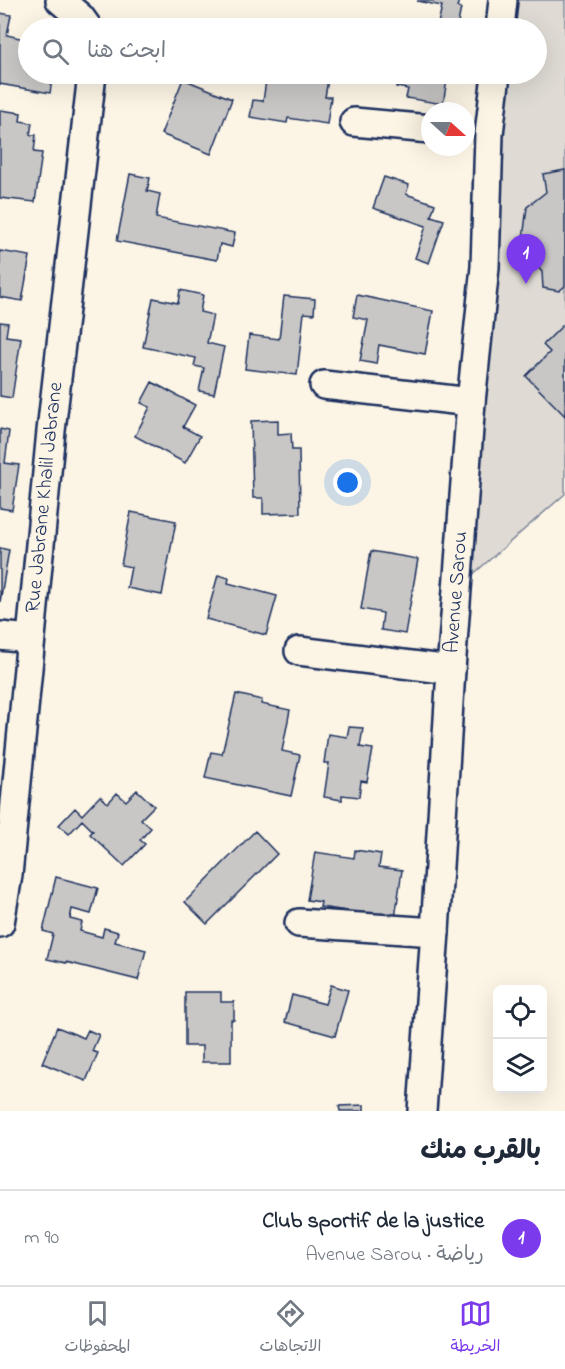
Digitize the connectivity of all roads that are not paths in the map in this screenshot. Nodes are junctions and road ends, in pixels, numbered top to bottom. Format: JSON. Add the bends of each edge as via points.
{"nodes":[{"id":1,"x":60,"y":0,"type":"edge"},
{"id":2,"x":503,"y":0,"type":"edge"},
{"id":3,"x":81,"y":18,"type":"edge"},
{"id":4,"x":501,"y":18,"type":"edge"},
{"id":5,"x":91,"y":84,"type":"edge"},
{"id":6,"x":493,"y":84,"type":"edge"},
{"id":7,"x":354,"y":122,"type":"dead end"},
{"id":8,"x":421,"y":128,"type":"edge"},
{"id":9,"x":478,"y":133,"type":"edge"},
{"id":10,"x":324,"y":385,"type":"dead end"},
{"id":11,"x":471,"y":402,"type":"junction"},
{"id":12,"x":0,"y":636,"type":"edge"},
{"id":13,"x":30,"y":639,"type":"junction"},
{"id":14,"x":299,"y":651,"type":"dead end"},
{"id":15,"x":451,"y":670,"type":"junction"},
{"id":16,"x":0,"y":922,"type":"edge"},
{"id":17,"x":298,"y":923,"type":"dead end"},
{"id":18,"x":435,"y":932,"type":"junction"},
{"id":19,"x":422,"y":1111,"type":"edge"}],
"edges":[{"from":1,"to":3,"type":"street"},
{"from":2,"to":4,"type":"street"},
{"from":5,"to":13,"type":"street","name":"Rue Jabrane Khalil Jabrane"},
{"from":6,"to":9,"type":"street","name":"Avenue Sarou"},
{"from":7,"to":8,"type":"street"},
{"from":9,"to":11,"type":"street","name":"Avenue Sarou","via":[[484,267]]},
{"from":10,"to":11,"type":"street"},
{"from":11,"to":15,"type":"street","name":"Avenue Sarou"},
{"from":12,"to":13,"type":"street"},
{"from":13,"to":16,"type":"street","name":"Rue Jabrane Khalil Jabrane","via":[[8,875]]},
{"from":14,"to":15,"type":"street"},
{"from":15,"to":18,"type":"street","name":"Avenue Sarou"},
{"from":17,"to":18,"type":"street"},
{"from":18,"to":19,"type":"street","name":"Avenue Sarou"}]}
